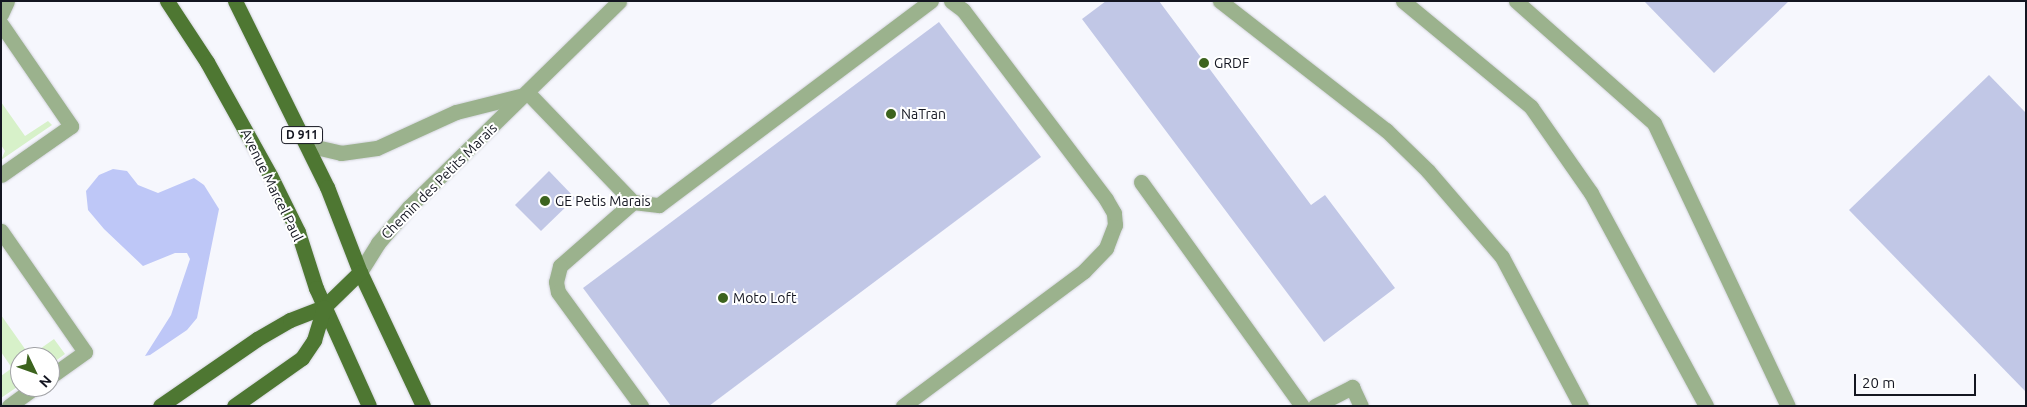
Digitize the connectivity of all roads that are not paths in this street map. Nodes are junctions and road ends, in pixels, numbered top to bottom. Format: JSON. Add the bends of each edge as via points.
{"nodes":[{"id":1,"x":8,"y":1,"type":"edge"},
{"id":2,"x":167,"y":1,"type":"edge"},
{"id":3,"x":235,"y":1,"type":"edge"},
{"id":4,"x":619,"y":1,"type":"edge"},
{"id":5,"x":930,"y":1,"type":"edge"},
{"id":6,"x":951,"y":1,"type":"edge"},
{"id":7,"x":1220,"y":1,"type":"edge"},
{"id":8,"x":1403,"y":1,"type":"edge"},
{"id":9,"x":1516,"y":1,"type":"edge"},
{"id":10,"x":1,"y":14,"type":"edge"},
{"id":11,"x":1,"y":24,"type":"edge"},
{"id":12,"x":526,"y":94,"type":"junction"},
{"id":13,"x":307,"y":144,"type":"junction"},
{"id":14,"x":1,"y":175,"type":"edge"},
{"id":15,"x":1141,"y":182,"type":"dead end"},
{"id":16,"x":633,"y":202,"type":"junction"},
{"id":17,"x":1,"y":231,"type":"edge"},
{"id":18,"x":360,"y":272,"type":"junction"},
{"id":19,"x":324,"y":308,"type":"junction"},
{"id":20,"x":60,"y":370,"type":"edge"},
{"id":21,"x":22,"y":397,"type":"edge"},
{"id":22,"x":9,"y":406,"type":"edge"},
{"id":23,"x":160,"y":406,"type":"edge"},
{"id":24,"x":234,"y":406,"type":"edge"},
{"id":25,"x":369,"y":406,"type":"edge"},
{"id":26,"x":423,"y":406,"type":"edge"},
{"id":27,"x":641,"y":406,"type":"edge"},
{"id":28,"x":903,"y":406,"type":"edge"},
{"id":29,"x":1302,"y":406,"type":"edge"},
{"id":30,"x":1315,"y":406,"type":"edge"},
{"id":31,"x":1361,"y":406,"type":"edge"},
{"id":32,"x":1581,"y":406,"type":"edge"},
{"id":33,"x":1706,"y":406,"type":"edge"},
{"id":34,"x":1788,"y":406,"type":"edge"}],
"edges":[{"from":1,"to":10,"type":"street"},
{"from":2,"to":19,"type":"main road","name":"Avenue Marcel Paul","via":[[207,62],[270,175],[298,232]]},
{"from":3,"to":13,"type":"main road","number":"D 911"},
{"from":4,"to":12,"type":"street","name":"Chemin des Petits Marais"},
{"from":5,"to":16,"type":"street","via":[[659,206]]},
{"from":6,"to":28,"type":"street","via":[[963,10],[1106,199],[1114,213],[1115,225],[1106,248],[1084,272]]},
{"from":7,"to":32,"type":"street","via":[[1386,130],[1428,171],[1502,257]]},
{"from":8,"to":33,"type":"street","via":[[1531,107],[1591,193]]},
{"from":9,"to":34,"type":"street","via":[[1654,123]]},
{"from":11,"to":14,"type":"street","via":[[71,126]]},
{"from":12,"to":13,"type":"street","name":"Chemin des Petits Marais","via":[[456,112],[378,148],[341,153]]},
{"from":12,"to":16,"type":"street"},
{"from":12,"to":18,"type":"street","name":"Chemin des Petits Marais","via":[[409,208],[378,243]]},
{"from":13,"to":18,"type":"main road","number":"D 911"},
{"from":15,"to":29,"type":"street"},
{"from":16,"to":27,"type":"street","via":[[560,266],[556,282],[558,292]]},
{"from":17,"to":20,"type":"street","via":[[85,352]]},
{"from":18,"to":19,"type":"main road"},
{"from":18,"to":26,"type":"main road","number":"D 911"},
{"from":19,"to":23,"type":"main road","via":[[290,320],[257,339]]},
{"from":19,"to":24,"type":"main road","via":[[314,340],[302,358]]},
{"from":19,"to":25,"type":"main road","name":"Avenue Marcel Paul"},
{"from":21,"to":22,"type":"street"},
{"from":30,"to":31,"type":"street","via":[[1352,388]]}]}
